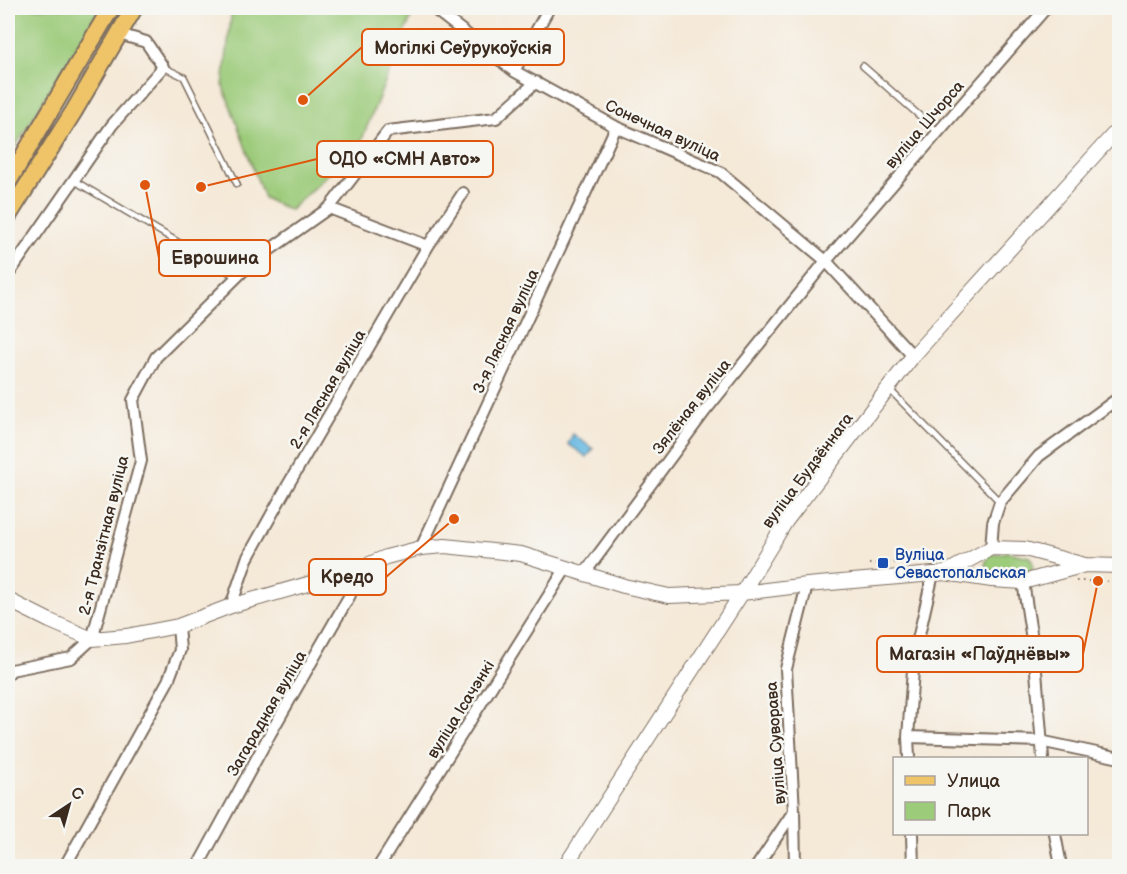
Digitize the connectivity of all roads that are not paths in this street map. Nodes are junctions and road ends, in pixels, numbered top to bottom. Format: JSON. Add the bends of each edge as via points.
{"nodes":[{"id":1,"x":111,"y":8,"type":"edge"},
{"id":2,"x":134,"y":8,"type":"edge"},
{"id":3,"x":432,"y":8,"type":"edge"},
{"id":4,"x":549,"y":8,"type":"edge"},
{"id":5,"x":1046,"y":8,"type":"edge"},
{"id":6,"x":119,"y":34,"type":"junction"},
{"id":7,"x":863,"y":66,"type":"dead end"},
{"id":8,"x":163,"y":67,"type":"junction"},
{"id":9,"x":514,"y":71,"type":"junction"},
{"id":10,"x":536,"y":82,"type":"junction"},
{"id":11,"x":616,"y":127,"type":"junction"},
{"id":12,"x":1118,"y":130,"type":"edge"},
{"id":13,"x":938,"y":132,"type":"junction"},
{"id":14,"x":73,"y":180,"type":"junction"},
{"id":15,"x":8,"y":182,"type":"edge"},
{"id":16,"x":237,"y":184,"type":"dead end"},
{"id":17,"x":463,"y":193,"type":"dead end"},
{"id":18,"x":329,"y":208,"type":"junction"},
{"id":19,"x":8,"y":216,"type":"edge"},
{"id":20,"x":428,"y":246,"type":"junction"},
{"id":21,"x":826,"y":261,"type":"junction"},
{"id":22,"x":8,"y":275,"type":"edge"},
{"id":23,"x":237,"y":277,"type":"junction"},
{"id":24,"x":913,"y":356,"type":"junction"},
{"id":25,"x":889,"y":389,"type":"junction"},
{"id":26,"x":1119,"y":396,"type":"edge"},
{"id":27,"x":1000,"y":502,"type":"junction"},
{"id":28,"x":421,"y":548,"type":"junction"},
{"id":29,"x":991,"y":548,"type":"junction"},
{"id":30,"x":1025,"y":549,"type":"junction"},
{"id":31,"x":1085,"y":564,"type":"junction"},
{"id":32,"x":1119,"y":566,"type":"edge"},
{"id":33,"x":566,"y":568,"type":"junction"},
{"id":34,"x":353,"y":571,"type":"junction"},
{"id":35,"x":939,"y":573,"type":"junction"},
{"id":36,"x":584,"y":574,"type":"junction"},
{"id":37,"x":992,"y":580,"type":"junction"},
{"id":38,"x":1027,"y":581,"type":"junction"},
{"id":39,"x":807,"y":585,"type":"junction"},
{"id":40,"x":742,"y":593,"type":"junction"},
{"id":41,"x":8,"y":600,"type":"edge"},
{"id":42,"x":231,"y":606,"type":"junction"},
{"id":43,"x":178,"y":626,"type":"junction"},
{"id":44,"x":92,"y":639,"type":"junction"},
{"id":45,"x":8,"y":674,"type":"edge"},
{"id":46,"x":908,"y":737,"type":"junction"},
{"id":47,"x":1040,"y":741,"type":"junction"},
{"id":48,"x":909,"y":757,"type":"edge"},
{"id":49,"x":1043,"y":757,"type":"edge"},
{"id":50,"x":1119,"y":758,"type":"edge"},
{"id":51,"x":794,"y":811,"type":"junction"},
{"id":52,"x":912,"y":835,"type":"edge"},
{"id":53,"x":1055,"y":835,"type":"edge"},
{"id":54,"x":65,"y":867,"type":"edge"},
{"id":55,"x":198,"y":867,"type":"edge"},
{"id":56,"x":379,"y":867,"type":"edge"},
{"id":57,"x":566,"y":867,"type":"edge"},
{"id":58,"x":757,"y":867,"type":"edge"},
{"id":59,"x":795,"y":867,"type":"edge"},
{"id":60,"x":913,"y":867,"type":"edge"},
{"id":61,"x":1061,"y":867,"type":"edge"}],
"edges":[{"from":1,"to":15,"type":"main road"},
{"from":2,"to":6,"type":"main road"},
{"from":3,"to":9,"type":"street","name":"Сонечная вуліца"},
{"from":4,"to":9,"type":"street"},
{"from":5,"to":13,"type":"street","name":"вуліца Шчорса"},
{"from":6,"to":8,"type":"street","via":[[146,42]]},
{"from":6,"to":19,"type":"main road"},
{"from":7,"to":13,"type":"lane"},
{"from":8,"to":14,"type":"street","via":[[112,124]]},
{"from":8,"to":16,"type":"lane","via":[[184,77]]},
{"from":9,"to":10,"type":"street","name":"Сонечная вуліца"},
{"from":10,"to":11,"type":"street","name":"Сонечная вуліца"},
{"from":10,"to":18,"type":"street","name":"2-я Транзітная вуліца","via":[[496,118],[388,130]]},
{"from":11,"to":21,"type":"street","name":"Сонечная вуліца","via":[[720,172]]},
{"from":11,"to":28,"type":"street","name":"3-я Лясная вуліца"},
{"from":12,"to":24,"type":"street","name":"вуліца Будзённага"},
{"from":13,"to":21,"type":"street","name":"вуліца Шчорса"},
{"from":14,"to":22,"type":"street"},
{"from":14,"to":23,"type":"lane"},
{"from":17,"to":20,"type":"street","name":"2-я Лясная вуліца"},
{"from":18,"to":20,"type":"street"},
{"from":18,"to":23,"type":"street","name":"2-я Транзітная вуліца"},
{"from":20,"to":42,"type":"street","name":"2-я Лясная вуліца","via":[[247,559]]},
{"from":21,"to":24,"type":"street","name":"Сонечная вуліца"},
{"from":21,"to":36,"type":"street","name":"Зялёная вуліца","via":[[705,411]]},
{"from":23,"to":44,"type":"street","name":"2-я Транзітная вуліца","via":[[156,357],[133,400],[141,461]]},
{"from":24,"to":25,"type":"street","name":"вуліца Будзённага"},
{"from":25,"to":27,"type":"lane"},
{"from":25,"to":40,"type":"street","name":"вуліца Будзённага","via":[[786,521]]},
{"from":26,"to":27,"type":"street","via":[[1039,456]]},
{"from":27,"to":29,"type":"street"},
{"from":28,"to":33,"type":"street","via":[[445,546],[521,554]]},
{"from":28,"to":34,"type":"street"},
{"from":29,"to":30,"type":"street"},
{"from":29,"to":35,"type":"street"},
{"from":29,"to":37,"type":"street","via":[[980,566]]},
{"from":30,"to":31,"type":"street"},
{"from":30,"to":38,"type":"street","via":[[1037,564],[1037,570]]},
{"from":31,"to":32,"type":"street"},
{"from":31,"to":38,"type":"street"},
{"from":33,"to":36,"type":"street"},
{"from":33,"to":56,"type":"street","name":"вуліца Ісачэнкі"},
{"from":34,"to":42,"type":"street"},
{"from":34,"to":55,"type":"street","name":"Загарадная вуліца","via":[[350,595]]},
{"from":35,"to":37,"type":"street"},
{"from":35,"to":39,"type":"street"},
{"from":35,"to":46,"type":"street","via":[[914,657]]},
{"from":36,"to":40,"type":"street","via":[[669,596]]},
{"from":37,"to":38,"type":"street"},
{"from":38,"to":47,"type":"street"},
{"from":39,"to":40,"type":"street"},
{"from":39,"to":51,"type":"street","name":"вуліца Суворава","via":[[786,669]]},
{"from":40,"to":57,"type":"street","name":"вуліца Будзённага"},
{"from":41,"to":44,"type":"street"},
{"from":42,"to":43,"type":"street"},
{"from":43,"to":44,"type":"street"},
{"from":43,"to":54,"type":"street","via":[[180,650],[168,681]]},
{"from":44,"to":45,"type":"street","via":[[71,658],[11,670]]},
{"from":46,"to":47,"type":"street"},
{"from":46,"to":48,"type":"street"},
{"from":47,"to":49,"type":"street"},
{"from":47,"to":50,"type":"street"},
{"from":51,"to":58,"type":"street"},
{"from":51,"to":59,"type":"street","name":"вуліца Суворава"},
{"from":52,"to":60,"type":"street"},
{"from":53,"to":61,"type":"street"}]}
